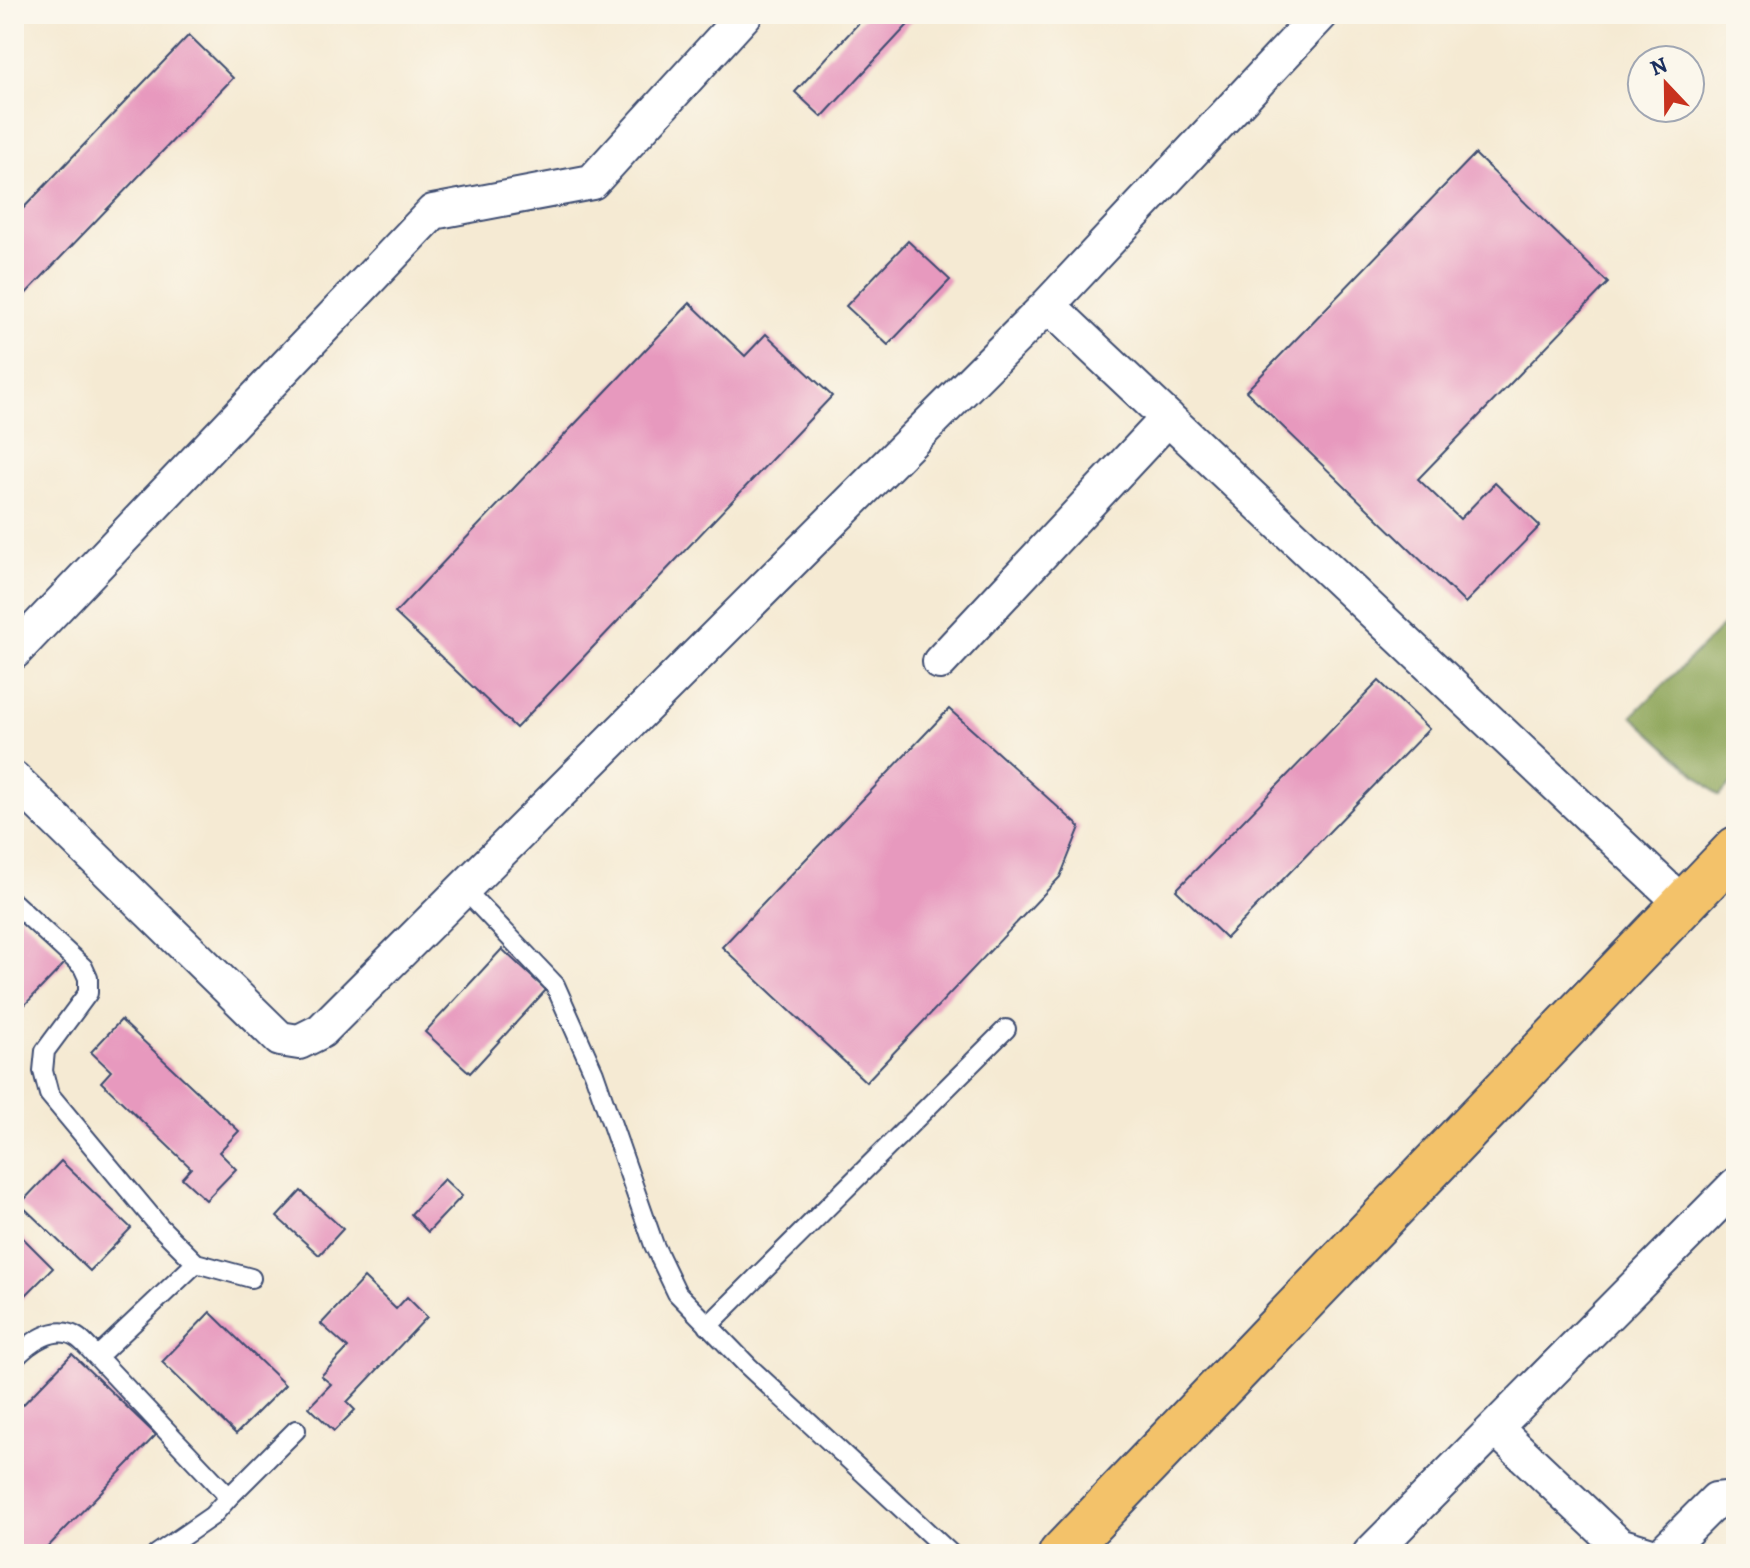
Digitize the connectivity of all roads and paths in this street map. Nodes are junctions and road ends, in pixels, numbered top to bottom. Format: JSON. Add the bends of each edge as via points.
{"nodes":[{"id":1,"x":745,"y":14,"type":"edge"},
{"id":2,"x":1321,"y":14,"type":"edge"},
{"id":3,"x":1048,"y":305,"type":"junction"},
{"id":4,"x":1168,"y":418,"type":"junction"},
{"id":5,"x":14,"y":652,"type":"edge"},
{"id":6,"x":940,"y":662,"type":"dead end"},
{"id":7,"x":14,"y":779,"type":"edge"},
{"id":8,"x":1736,"y":849,"type":"edge"},
{"id":9,"x":464,"y":889,"type":"junction"},
{"id":10,"x":14,"y":903,"type":"edge"},
{"id":11,"x":1683,"y":904,"type":"junction"},
{"id":12,"x":1006,"y":1029,"type":"dead end"},
{"id":13,"x":1736,"y":1185,"type":"edge"},
{"id":14,"x":196,"y":1263,"type":"junction"},
{"id":15,"x":251,"y":1278,"type":"dead end"},
{"id":16,"x":708,"y":1326,"type":"junction"},
{"id":17,"x":97,"y":1357,"type":"junction"},
{"id":18,"x":14,"y":1359,"type":"edge"},
{"id":19,"x":1495,"y":1428,"type":"junction"},
{"id":20,"x":296,"y":1430,"type":"dead end"},
{"id":21,"x":229,"y":1497,"type":"junction"},
{"id":22,"x":1736,"y":1498,"type":"edge"},
{"id":23,"x":157,"y":1554,"type":"edge"},
{"id":24,"x":951,"y":1554,"type":"edge"},
{"id":25,"x":1061,"y":1554,"type":"edge"},
{"id":26,"x":1370,"y":1554,"type":"edge"},
{"id":27,"x":1648,"y":1554,"type":"edge"},
{"id":28,"x":1662,"y":1554,"type":"edge"}],
"edges":[{"from":1,"to":5,"type":"street","via":[[592,182],[433,212]]},
{"from":2,"to":3,"type":"street"},
{"from":3,"to":4,"type":"street"},
{"from":3,"to":9,"type":"street"},
{"from":4,"to":6,"type":"street"},
{"from":4,"to":11,"type":"street"},
{"from":7,"to":9,"type":"street","via":[[280,1039],[299,1042],[321,1031]]},
{"from":8,"to":11,"type":"highway"},
{"from":9,"to":16,"type":"lane","via":[[555,985],[594,1073],[654,1245],[677,1293]]},
{"from":10,"to":14,"type":"lane","via":[[83,967],[88,978],[88,993],[45,1051],[49,1094]]},
{"from":11,"to":25,"type":"highway"},
{"from":12,"to":16,"type":"lane"},
{"from":13,"to":19,"type":"street"},
{"from":14,"to":15,"type":"lane"},
{"from":14,"to":17,"type":"lane"},
{"from":16,"to":24,"type":"lane"},
{"from":17,"to":18,"type":"lane","via":[[75,1336],[54,1333],[29,1343]]},
{"from":17,"to":21,"type":"lane"},
{"from":19,"to":26,"type":"street"},
{"from":19,"to":27,"type":"street","via":[[1619,1545]]},
{"from":20,"to":21,"type":"lane"},
{"from":21,"to":23,"type":"lane","via":[[212,1516]]},
{"from":22,"to":28,"type":"street","via":[[1716,1500]]}]}
